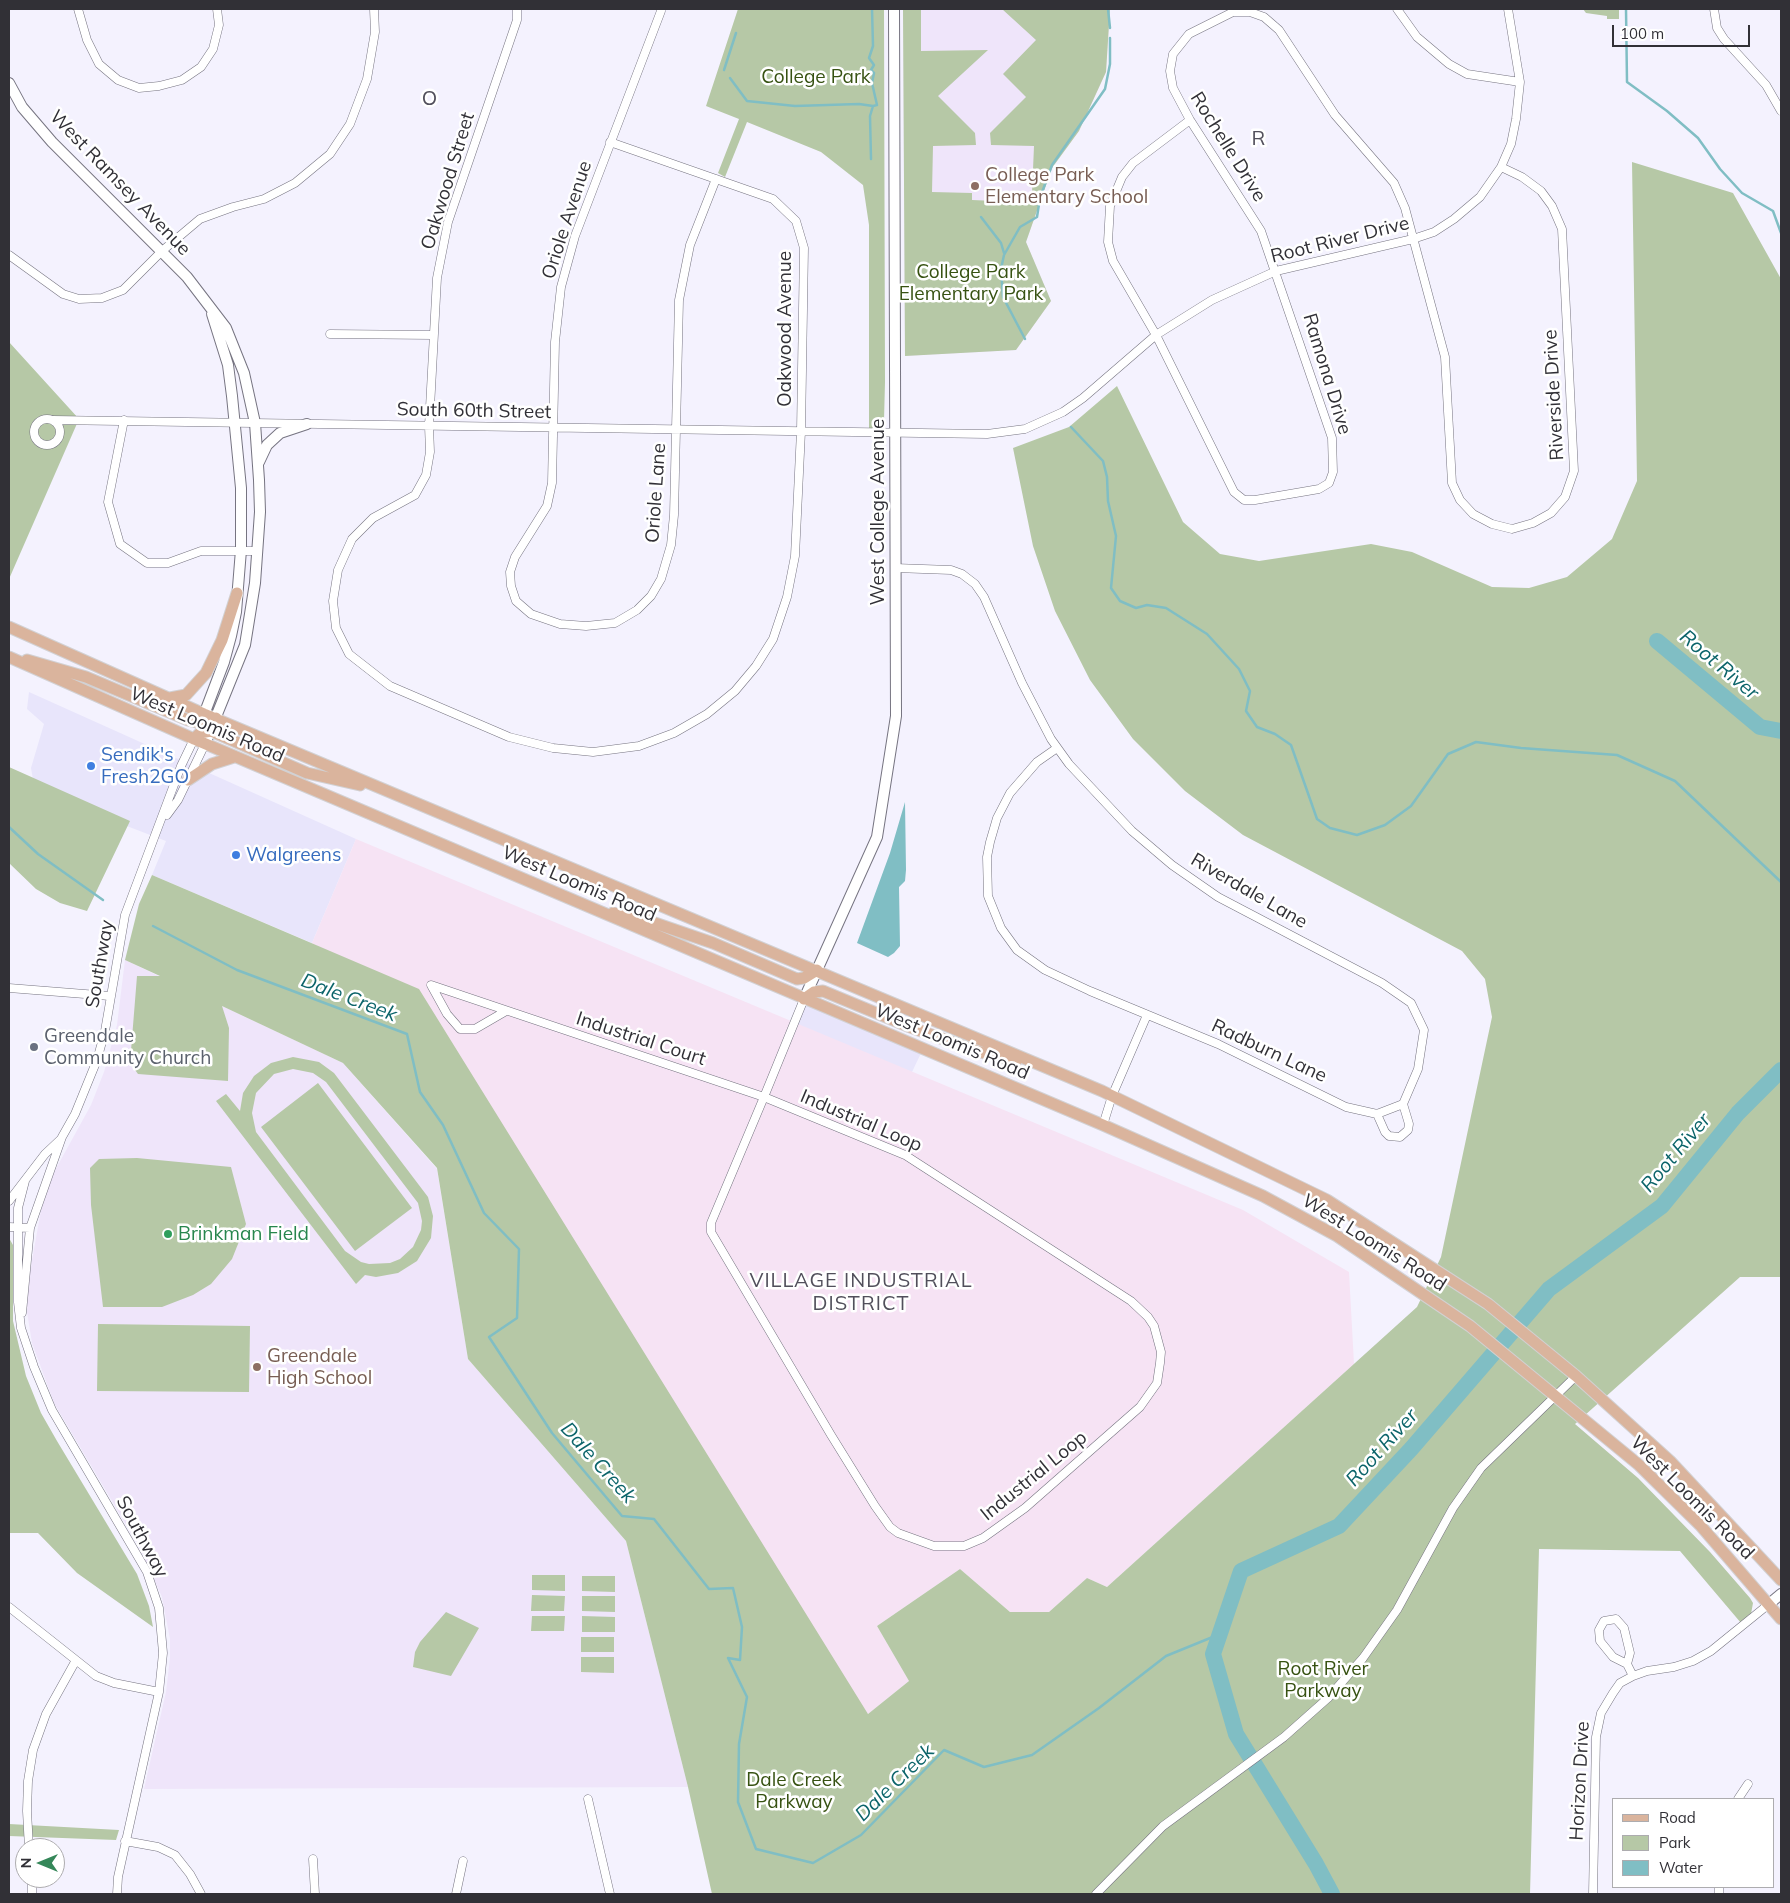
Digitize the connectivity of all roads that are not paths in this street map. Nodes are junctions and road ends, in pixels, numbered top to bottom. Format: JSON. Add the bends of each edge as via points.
{"nodes":[{"id":1,"x":78,"y":9,"type":"edge"},
{"id":2,"x":217,"y":9,"type":"edge"},
{"id":3,"x":374,"y":9,"type":"edge"},
{"id":4,"x":517,"y":9,"type":"edge"},
{"id":5,"x":894,"y":9,"type":"edge"},
{"id":6,"x":1397,"y":9,"type":"edge"},
{"id":7,"x":1508,"y":9,"type":"edge"},
{"id":8,"x":1714,"y":9,"type":"edge"},
{"id":9,"x":661,"y":11,"type":"dead end"},
{"id":10,"x":1520,"y":82,"type":"junction"},
{"id":11,"x":9,"y":83,"type":"edge"},
{"id":12,"x":1781,"y":111,"type":"edge"},
{"id":13,"x":1190,"y":120,"type":"junction"},
{"id":14,"x":610,"y":142,"type":"junction"},
{"id":15,"x":1501,"y":167,"type":"junction"},
{"id":16,"x":716,"y":179,"type":"junction"},
{"id":17,"x":1413,"y":239,"type":"junction"},
{"id":18,"x":162,"y":251,"type":"junction"},
{"id":19,"x":9,"y":255,"type":"edge"},
{"id":20,"x":1276,"y":271,"type":"junction"},
{"id":21,"x":209,"y":305,"type":"junction"},
{"id":22,"x":330,"y":334,"type":"dead end"},
{"id":23,"x":433,"y":335,"type":"junction"},
{"id":24,"x":1156,"y":335,"type":"junction"},
{"id":25,"x":53,"y":420,"type":"dead end"},
{"id":26,"x":124,"y":420,"type":"junction"},
{"id":27,"x":235,"y":423,"type":"junction"},
{"id":28,"x":255,"y":423,"type":"junction"},
{"id":29,"x":307,"y":424,"type":"junction"},
{"id":30,"x":429,"y":426,"type":"junction"},
{"id":31,"x":554,"y":429,"type":"junction"},
{"id":32,"x":676,"y":430,"type":"junction"},
{"id":33,"x":802,"y":432,"type":"junction"},
{"id":34,"x":895,"y":433,"type":"junction"},
{"id":35,"x":258,"y":465,"type":"junction"},
{"id":36,"x":241,"y":550,"type":"junction"},
{"id":37,"x":258,"y":551,"type":"junction"},
{"id":38,"x":895,"y":568,"type":"junction"},
{"id":39,"x":237,"y":592,"type":"junction"},
{"id":40,"x":9,"y":628,"type":"edge"},
{"id":41,"x":9,"y":656,"type":"edge"},
{"id":42,"x":169,"y":698,"type":"junction"},
{"id":43,"x":202,"y":718,"type":"junction"},
{"id":44,"x":216,"y":718,"type":"junction"},
{"id":45,"x":211,"y":731,"type":"junction"},
{"id":46,"x":194,"y":739,"type":"junction"},
{"id":47,"x":205,"y":744,"type":"junction"},
{"id":48,"x":1057,"y":748,"type":"junction"},
{"id":49,"x":234,"y":757,"type":"junction"},
{"id":50,"x":188,"y":780,"type":"junction"},
{"id":51,"x":391,"y":792,"type":"junction"},
{"id":52,"x":161,"y":823,"type":"junction"},
{"id":53,"x":589,"y":908,"type":"junction"},
{"id":54,"x":817,"y":970,"type":"junction"},
{"id":55,"x":9,"y":988,"type":"edge"},
{"id":56,"x":110,"y":996,"type":"junction"},
{"id":57,"x":804,"y":999,"type":"junction"},
{"id":58,"x":506,"y":1011,"type":"junction"},
{"id":59,"x":1147,"y":1015,"type":"junction"},
{"id":60,"x":1052,"y":1070,"type":"junction"},
{"id":61,"x":1112,"y":1096,"type":"junction"},
{"id":62,"x":764,"y":1097,"type":"junction"},
{"id":63,"x":1403,"y":1104,"type":"junction"},
{"id":64,"x":1377,"y":1114,"type":"junction"},
{"id":65,"x":1102,"y":1125,"type":"junction"},
{"id":66,"x":62,"y":1137,"type":"junction"},
{"id":67,"x":25,"y":1181,"type":"junction"},
{"id":68,"x":9,"y":1201,"type":"edge"},
{"id":69,"x":9,"y":1228,"type":"edge"},
{"id":70,"x":18,"y":1228,"type":"junction"},
{"id":71,"x":30,"y":1228,"type":"junction"},
{"id":72,"x":21,"y":1328,"type":"junction"},
{"id":73,"x":1576,"y":1376,"type":"junction"},
{"id":74,"x":1556,"y":1395,"type":"junction"},
{"id":75,"x":1781,"y":1580,"type":"edge"},
{"id":76,"x":1781,"y":1594,"type":"edge"},
{"id":77,"x":1769,"y":1604,"type":"junction"},
{"id":78,"x":9,"y":1607,"type":"edge"},
{"id":79,"x":1781,"y":1618,"type":"edge"},
{"id":80,"x":75,"y":1662,"type":"junction"},
{"id":81,"x":1627,"y":1664,"type":"junction"},
{"id":82,"x":1633,"y":1676,"type":"junction"},
{"id":83,"x":159,"y":1692,"type":"junction"},
{"id":84,"x":1748,"y":1784,"type":"dead end"},
{"id":85,"x":1739,"y":1798,"type":"edge"},
{"id":86,"x":588,"y":1799,"type":"dead end"},
{"id":87,"x":29,"y":1838,"type":"edge"},
{"id":88,"x":125,"y":1841,"type":"junction"},
{"id":89,"x":313,"y":1859,"type":"dead end"},
{"id":90,"x":463,"y":1861,"type":"dead end"},
{"id":91,"x":117,"y":1894,"type":"edge"},
{"id":92,"x":201,"y":1894,"type":"edge"},
{"id":93,"x":315,"y":1894,"type":"edge"},
{"id":94,"x":456,"y":1894,"type":"edge"},
{"id":95,"x":610,"y":1894,"type":"edge"},
{"id":96,"x":1096,"y":1894,"type":"edge"},
{"id":97,"x":1593,"y":1894,"type":"edge"}],
"edges":[{"from":1,"to":2,"type":"street","via":[[86,40],[99,64],[118,80],[139,88],[182,80],[201,66],[213,49],[219,25]]},
{"from":3,"to":18,"type":"street","via":[[368,79],[350,124],[330,154],[295,183],[264,198],[200,219]]},
{"from":4,"to":23,"type":"street","name":"Oakwood Street","via":[[517,20],[448,222],[437,278]]},
{"from":5,"to":34,"type":"street","name":"West College Avenue"},
{"from":6,"to":10,"type":"street","via":[[1417,37],[1449,64],[1467,74]]},
{"from":7,"to":10,"type":"street","name":"Root River Drive"},
{"from":8,"to":12,"type":"street","via":[[1724,39],[1766,85]]},
{"from":9,"to":14,"type":"street","name":"Oriole Avenue"},
{"from":10,"to":15,"type":"street","name":"Root River Drive","via":[[1511,144]]},
{"from":11,"to":18,"type":"street","name":"West Ramsey Avenue","via":[[22,107],[52,142]]},
{"from":13,"to":17,"type":"street","name":"Rochelle Drive","via":[[1173,88],[1170,71],[1173,54],[1189,34],[1233,12],[1250,12],[1264,17],[1279,30],[1334,115],[1394,183]]},
{"from":13,"to":20,"type":"street","name":"Rochelle Drive","via":[[1261,231]]},
{"from":13,"to":24,"type":"street","name":"Ramona Drive","via":[[1132,163],[1115,192],[1108,221],[1108,242],[1113,261]]},
{"from":14,"to":16,"type":"street","name":"Oakwood Avenue"},
{"from":14,"to":31,"type":"street","name":"Oriole Avenue","via":[[575,236],[561,287],[555,342]]},
{"from":15,"to":17,"type":"street","name":"Root River Drive","via":[[1480,197],[1454,219],[1434,232]]},
{"from":15,"to":17,"type":"street","name":"Riverside Drive","via":[[1541,191],[1562,229],[1574,471],[1565,497],[1551,513],[1533,523],[1512,529],[1492,524],[1473,514],[1460,500],[1452,482],[1445,357]]},
{"from":16,"to":32,"type":"street","name":"Oriole Lane","via":[[690,245],[679,300]]},
{"from":16,"to":33,"type":"street","name":"Oakwood Avenue","via":[[773,198],[796,221],[804,248]]},
{"from":17,"to":20,"type":"street","name":"Root River Drive"},
{"from":18,"to":19,"type":"street","via":[[123,290],[102,298],[79,299],[63,294]]},
{"from":18,"to":21,"type":"street","name":"West Ramsey Avenue"},
{"from":20,"to":24,"type":"street","name":"Root River Drive","via":[[1212,300]]},
{"from":20,"to":24,"type":"street","name":"Ramona Drive","via":[[1332,438],[1333,472],[1329,483],[1319,489],[1255,500],[1244,500],[1234,492]]},
{"from":21,"to":27,"type":"street","name":"West Ramsey Avenue","via":[[228,364]]},
{"from":21,"to":28,"type":"street","name":"West Ramsey Avenue","via":[[226,328],[236,350]]},
{"from":22,"to":23,"type":"street"},
{"from":23,"to":30,"type":"street","name":"Oakwood Street"},
{"from":24,"to":34,"type":"street","name":"Root River Drive","via":[[1082,398],[1063,412],[1034,426],[987,434]]},
{"from":25,"to":26,"type":"street","name":"South 60th Street"},
{"from":26,"to":27,"type":"street","name":"South 60th Street"},
{"from":26,"to":36,"type":"street","via":[[108,502],[120,544],[147,562],[168,563],[201,551]]},
{"from":27,"to":28,"type":"street","name":"South 60th Street"},
{"from":27,"to":36,"type":"street","name":"West Ramsey Avenue","via":[[241,488]]},
{"from":28,"to":29,"type":"street","name":"South 60th Street"},
{"from":28,"to":35,"type":"street","name":"West Ramsey Avenue"},
{"from":29,"to":30,"type":"street","name":"South 60th Street"},
{"from":29,"to":35,"type":"street","via":[[293,427],[275,438],[263,452]]},
{"from":30,"to":31,"type":"street","name":"South 60th Street"},
{"from":30,"to":33,"type":"street","name":"Oakwood Avenue","via":[[430,452],[426,475],[415,495],[373,518],[352,539],[338,570],[333,601],[336,628],[349,654],[390,686],[509,737],[552,748],[594,752],[639,746],[674,733],[707,714],[735,691],[756,666],[773,639],[787,596],[795,556]]},
{"from":31,"to":32,"type":"street","name":"South 60th Street"},
{"from":31,"to":32,"type":"street","name":"Oriole Lane","via":[[552,483],[547,506],[515,558],[510,572],[511,586],[516,601],[531,614],[560,624],[586,626],[615,623],[637,610],[652,596],[661,579],[671,545]]},
{"from":32,"to":33,"type":"street","name":"South 60th Street"},
{"from":33,"to":34,"type":"street","name":"South 60th Street"},
{"from":34,"to":38,"type":"street","name":"West College Avenue"},
{"from":35,"to":37,"type":"street","name":"West Ramsey Avenue"},
{"from":36,"to":37,"type":"street"},
{"from":36,"to":39,"type":"street","name":"West Ramsey Avenue"},
{"from":37,"to":44,"type":"street","name":"West Ramsey Avenue","via":[[245,645]]},
{"from":38,"to":48,"type":"street","name":"Riverdale Lane","via":[[951,570],[975,584]]},
{"from":38,"to":54,"type":"street","name":"West College Avenue","via":[[896,716],[877,837]]},
{"from":39,"to":42,"type":"main road","via":[[222,640],[206,673],[186,696]]},
{"from":39,"to":43,"type":"street","name":"West Ramsey Avenue","via":[[236,612],[226,653]]},
{"from":40,"to":42,"type":"main road","name":"West Loomis Road"},
{"from":41,"to":43,"type":"main road","via":[[86,677],[188,720]]},
{"from":41,"to":46,"type":"main road","name":"West Loomis Road"},
{"from":42,"to":43,"type":"main road","name":"West Loomis Road"},
{"from":43,"to":44,"type":"main road","name":"West Loomis Road"},
{"from":43,"to":46,"type":"street","name":"West Ramsey Avenue"},
{"from":44,"to":45,"type":"street","name":"West Ramsey Avenue"},
{"from":44,"to":51,"type":"main road","name":"West Loomis Road"},
{"from":45,"to":46,"type":"main road","via":[[200,733]]},
{"from":45,"to":47,"type":"street","name":"West Ramsey Avenue"},
{"from":45,"to":51,"type":"main road","via":[[307,772]]},
{"from":46,"to":47,"type":"main road","name":"West Loomis Road"},
{"from":46,"to":52,"type":"street","name":"Southway"},
{"from":47,"to":49,"type":"main road","name":"West Loomis Road"},
{"from":47,"to":50,"type":"street","name":"Southway"},
{"from":48,"to":59,"type":"street","name":"Radburn Lane","via":[[1037,762],[1010,793],[997,818],[987,857],[988,896],[1001,928],[1017,950],[1045,970]]},
{"from":48,"to":63,"type":"street","name":"Riverdale Lane","via":[[1132,831],[1180,870],[1238,908],[1382,983],[1411,1003],[1421,1020],[1424,1041],[1418,1069]]},
{"from":49,"to":50,"type":"main road","via":[[212,764]]},
{"from":49,"to":53,"type":"main road","name":"West Loomis Road"},
{"from":50,"to":52,"type":"street","name":"Southway"},
{"from":51,"to":54,"type":"main road","name":"West Loomis Road"},
{"from":52,"to":56,"type":"street","name":"Southway","via":[[125,915]]},
{"from":53,"to":54,"type":"main road","via":[[643,919],[713,943],[797,979]]},
{"from":53,"to":57,"type":"main road","name":"West Loomis Road"},
{"from":54,"to":57,"type":"street","name":"West College Avenue"},
{"from":54,"to":60,"type":"main road","name":"West Loomis Road"},
{"from":55,"to":56,"type":"street"},
{"from":56,"to":66,"type":"street","name":"Southway","via":[[97,1060]]},
{"from":57,"to":60,"type":"main road","via":[[814,992],[823,991],[968,1048]]},
{"from":57,"to":62,"type":"street","name":"Industrial Loop"},
{"from":57,"to":65,"type":"main road","name":"West Loomis Road"},
{"from":58,"to":58,"type":"street","name":"Industrial Court","via":[[478,1002],[431,985],[446,1014],[460,1028],[475,1029]]},
{"from":58,"to":62,"type":"street","name":"Industrial Court"},
{"from":59,"to":61,"type":"street"},
{"from":59,"to":64,"type":"street","name":"Radburn Lane","via":[[1218,1044],[1346,1107]]},
{"from":60,"to":61,"type":"main road","name":"West Loomis Road"},
{"from":61,"to":65,"type":"street"},
{"from":61,"to":73,"type":"main road","name":"West Loomis Road","via":[[1327,1200],[1480,1299]]},
{"from":62,"to":62,"type":"street","name":"Industrial Loop","via":[[711,1223],[715,1241],[874,1506],[890,1527],[934,1546],[964,1546],[983,1538],[1025,1508],[1140,1407],[1156,1383],[1160,1363],[1154,1326],[1131,1301],[913,1159]]},
{"from":63,"to":64,"type":"street"},
{"from":63,"to":64,"type":"street","via":[[1409,1124],[1408,1130],[1400,1137],[1389,1136],[1385,1132]]},
{"from":65,"to":74,"type":"main road","name":"West Loomis Road","via":[[1263,1196],[1337,1236],[1466,1323]]},
{"from":66,"to":67,"type":"street","name":"Southway"},
{"from":66,"to":71,"type":"street","name":"Southway"},
{"from":67,"to":68,"type":"street","name":"Southway"},
{"from":67,"to":70,"type":"street","name":"Southway","via":[[18,1208]]},
{"from":69,"to":70,"type":"street"},
{"from":70,"to":71,"type":"street"},
{"from":70,"to":72,"type":"street","name":"Southway"},
{"from":71,"to":72,"type":"street","name":"Southway"},
{"from":72,"to":83,"type":"street","name":"Southway","via":[[52,1410],[147,1572],[159,1608],[163,1653]]},
{"from":73,"to":74,"type":"street"},
{"from":73,"to":75,"type":"main road","name":"West Loomis Road","via":[[1670,1461]]},
{"from":74,"to":77,"type":"main road","name":"West Loomis Road","via":[[1644,1470],[1700,1525]]},
{"from":74,"to":96,"type":"street","via":[[1481,1468],[1453,1508],[1397,1610],[1364,1658],[1328,1698],[1284,1737],[1163,1826]]},
{"from":76,"to":77,"type":"street","name":"Horizon Drive"},
{"from":77,"to":79,"type":"main road","name":"West Loomis Road"},
{"from":77,"to":82,"type":"street","name":"Horizon Drive","via":[[1711,1651],[1693,1661]]},
{"from":78,"to":80,"type":"street"},
{"from":80,"to":83,"type":"street","via":[[114,1683]]},
{"from":80,"to":87,"type":"street","via":[[46,1714],[33,1750],[28,1781]]},
{"from":81,"to":81,"type":"street","via":[[1613,1657],[1600,1641],[1599,1630],[1604,1621],[1616,1619],[1624,1628],[1630,1653]]},
{"from":81,"to":82,"type":"street"},
{"from":82,"to":97,"type":"street","name":"Horizon Drive","via":[[1620,1683],[1612,1693],[1601,1713],[1598,1729]]},
{"from":83,"to":88,"type":"street","name":"Southway"},
{"from":84,"to":85,"type":"street"},
{"from":86,"to":95,"type":"street"},
{"from":88,"to":91,"type":"street","name":"Southway"},
{"from":88,"to":92,"type":"street","via":[[158,1846],[175,1856]]},
{"from":89,"to":93,"type":"street"},
{"from":90,"to":94,"type":"street"}]}
